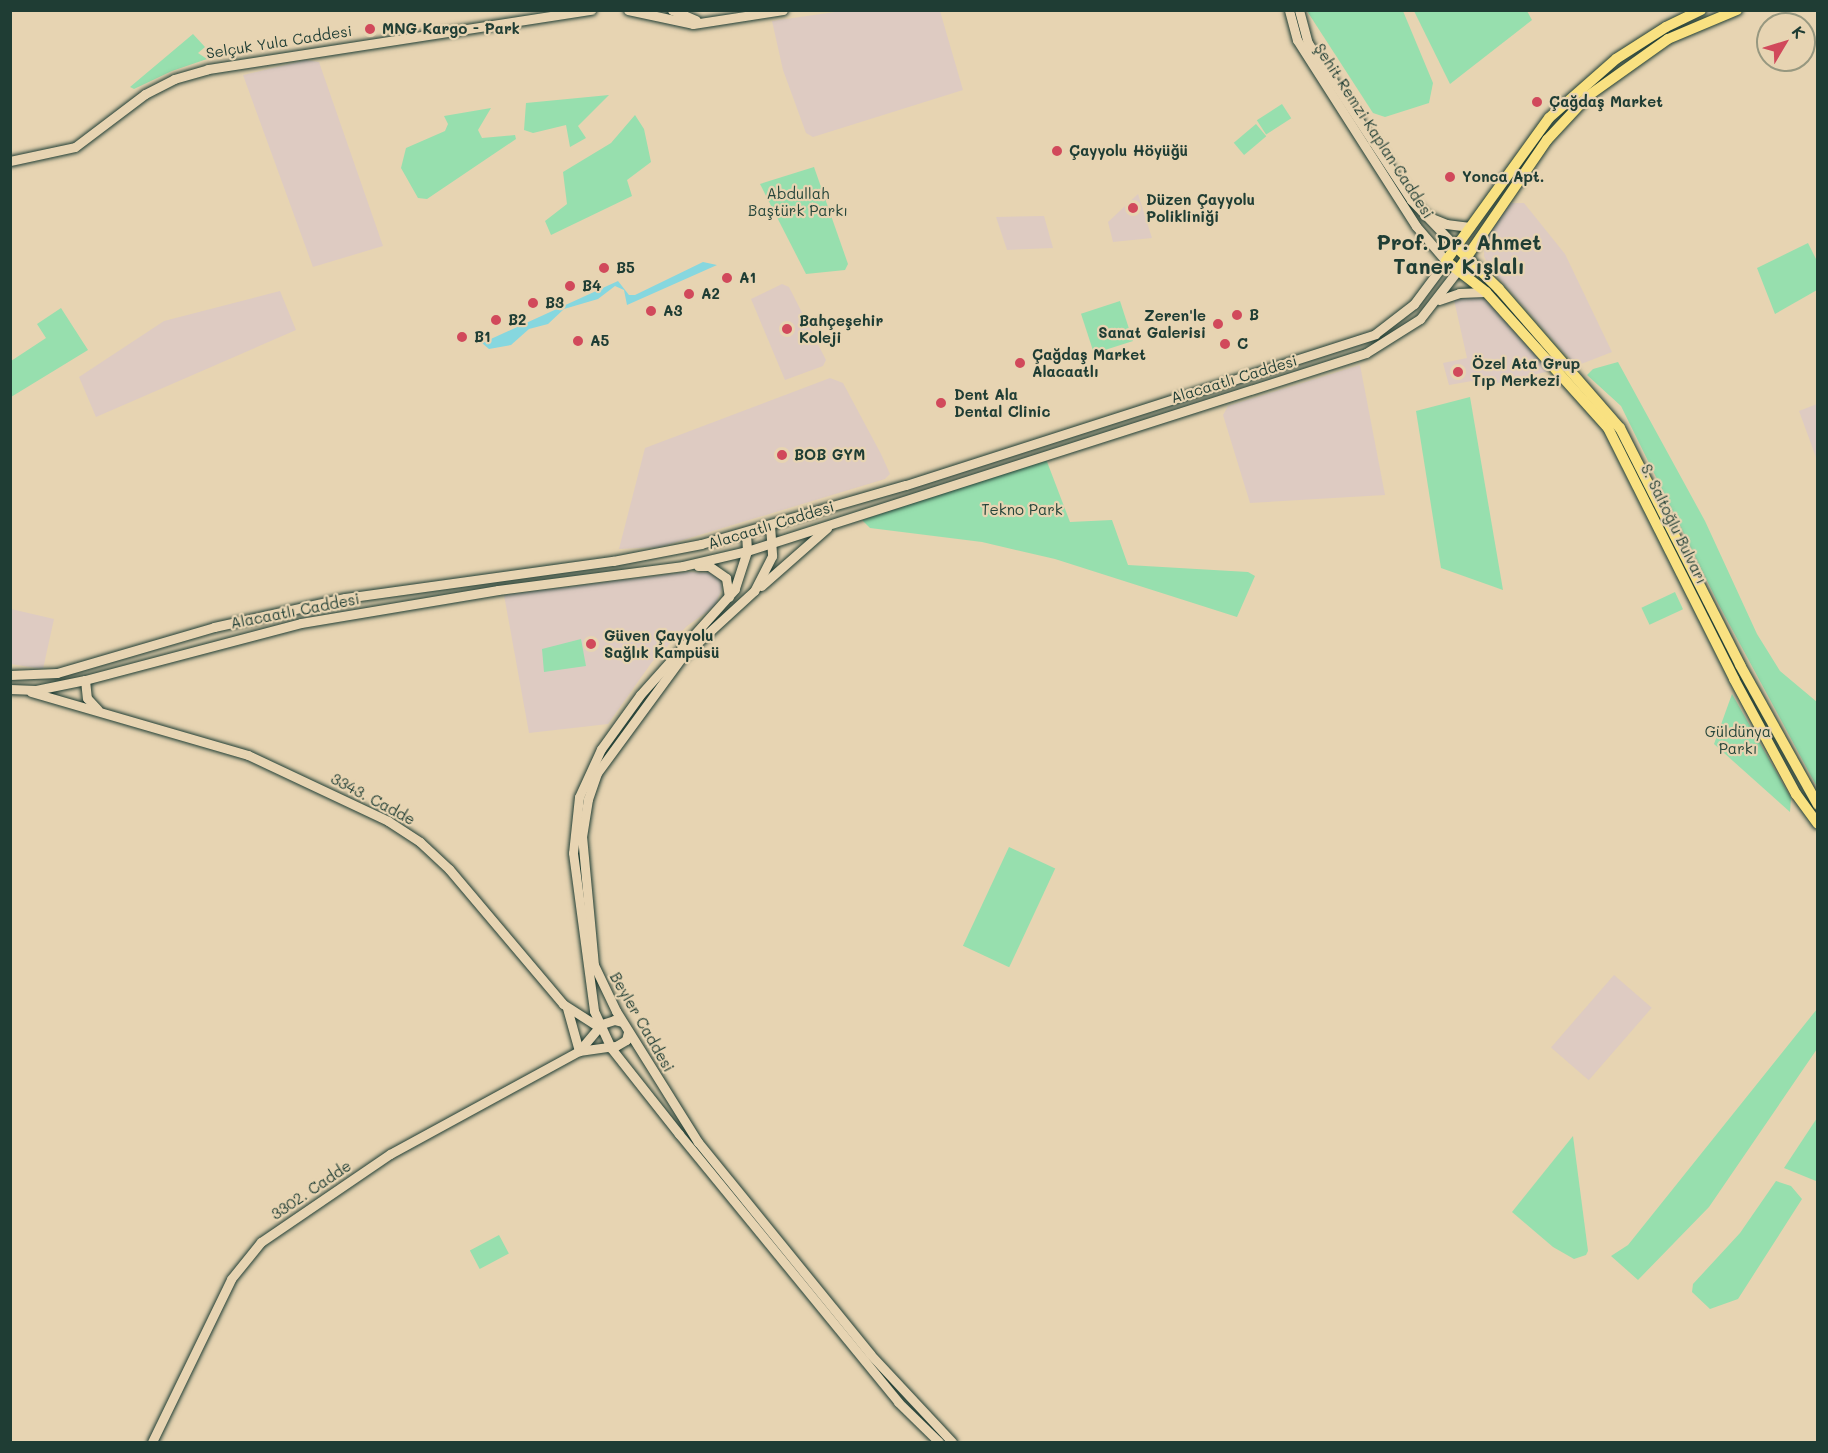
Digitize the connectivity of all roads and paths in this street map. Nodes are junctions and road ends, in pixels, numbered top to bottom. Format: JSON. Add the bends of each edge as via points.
{"nodes":[{"id":1,"x":591,"y":10,"type":"edge"},
{"id":2,"x":628,"y":10,"type":"edge"},
{"id":3,"x":783,"y":10,"type":"edge"},
{"id":4,"x":1289,"y":10,"type":"edge"},
{"id":5,"x":1299,"y":10,"type":"edge"},
{"id":6,"x":1701,"y":10,"type":"edge"},
{"id":7,"x":1737,"y":10,"type":"edge"},
{"id":8,"x":661,"y":12,"type":"edge"},
{"id":9,"x":10,"y":161,"type":"edge"},
{"id":10,"x":1421,"y":213,"type":"junction"},
{"id":11,"x":1470,"y":227,"type":"junction"},
{"id":12,"x":1455,"y":247,"type":"junction"},
{"id":13,"x":1466,"y":256,"type":"junction"},
{"id":14,"x":1446,"y":261,"type":"junction"},
{"id":15,"x":1458,"y":270,"type":"junction"},
{"id":16,"x":1486,"y":292,"type":"junction"},
{"id":17,"x":1437,"y":301,"type":"junction"},
{"id":18,"x":836,"y":522,"type":"junction"},
{"id":19,"x":770,"y":525,"type":"junction"},
{"id":20,"x":746,"y":532,"type":"junction"},
{"id":21,"x":773,"y":543,"type":"junction"},
{"id":22,"x":747,"y":551,"type":"junction"},
{"id":23,"x":683,"y":566,"type":"junction"},
{"id":24,"x":729,"y":597,"type":"junction"},
{"id":25,"x":748,"y":598,"type":"junction"},
{"id":26,"x":10,"y":675,"type":"edge"},
{"id":27,"x":85,"y":680,"type":"junction"},
{"id":28,"x":10,"y":690,"type":"edge"},
{"id":29,"x":27,"y":691,"type":"junction"},
{"id":30,"x":100,"y":712,"type":"junction"},
{"id":31,"x":1818,"y":805,"type":"edge"},
{"id":32,"x":1818,"y":824,"type":"edge"},
{"id":33,"x":567,"y":1008,"type":"junction"},
{"id":34,"x":622,"y":1022,"type":"junction"},
{"id":35,"x":599,"y":1027,"type":"junction"},
{"id":36,"x":628,"y":1032,"type":"junction"},
{"id":37,"x":611,"y":1048,"type":"junction"},
{"id":38,"x":579,"y":1051,"type":"junction"},
{"id":39,"x":152,"y":1443,"type":"edge"},
{"id":40,"x":939,"y":1443,"type":"edge"},
{"id":41,"x":952,"y":1443,"type":"edge"}],
"edges":[{"from":1,"to":9,"type":"main road","name":"Selçuk Yula Caddesi","via":[[208,69],[174,79],[145,94],[75,147]]},
{"from":2,"to":8,"type":"main road"},
{"from":3,"to":8,"type":"main road","via":[[705,21]]},
{"from":4,"to":14,"type":"main road","name":"Şehit Remzi Kaplan Caddesi","via":[[1297,40],[1416,226]]},
{"from":5,"to":10,"type":"main road","name":"Şehit Remzi Kaplan Caddesi","via":[[1308,43]]},
{"from":6,"to":11,"type":"main road","via":[[1637,45],[1580,89],[1543,126]]},
{"from":7,"to":13,"type":"main road","via":[[1668,39],[1588,96],[1547,140]]},
{"from":10,"to":11,"type":"main road","via":[[1442,223]]},
{"from":10,"to":12,"type":"main road","name":"Şehit Remzi Kaplan Caddesi"},
{"from":11,"to":12,"type":"main road"},
{"from":12,"to":13,"type":"main road","name":"S. Saltoğlu Bulvarı"},
{"from":12,"to":14,"type":"main road"},
{"from":13,"to":15,"type":"main road"},
{"from":13,"to":31,"type":"main road","name":"S. Saltoğlu Bulvarı","via":[[1620,428],[1740,665]]},
{"from":14,"to":15,"type":"main road","name":"S. Saltoğlu Bulvarı"},
{"from":14,"to":19,"type":"main road","name":"Alacaatlı Caddesi","via":[[1407,311],[1375,334],[1349,345]]},
{"from":15,"to":16,"type":"main road","name":"S. Saltoğlu Bulvarı"},
{"from":15,"to":17,"type":"main road","name":"Alacaatlı Caddesi"},
{"from":16,"to":17,"type":"main road","via":[[1459,293]]},
{"from":16,"to":32,"type":"main road","name":"S. Saltoğlu Bulvarı","via":[[1608,428],[1734,680],[1796,794]]},
{"from":17,"to":18,"type":"main road","name":"Alacaatlı Caddesi","via":[[1405,332],[1366,353]]},
{"from":18,"to":21,"type":"main road","name":"Alacaatlı Caddesi"},
{"from":18,"to":25,"type":"main road"},
{"from":19,"to":20,"type":"main road","name":"Alacaatlı Caddesi"},
{"from":19,"to":21,"type":"main road"},
{"from":20,"to":22,"type":"main road","name":"Beyler Caddesi"},
{"from":20,"to":26,"type":"main road","name":"Alacaatlı Caddesi","via":[[645,556],[345,598],[214,627],[57,673]]},
{"from":21,"to":22,"type":"main road","name":"Alacaatlı Caddesi"},
{"from":21,"to":25,"type":"main road","name":"Beyler Caddesi","via":[[769,564]]},
{"from":22,"to":23,"type":"main road","name":"Alacaatlı Caddesi"},
{"from":22,"to":24,"type":"main road","name":"Beyler Caddesi","via":[[742,574]]},
{"from":23,"to":24,"type":"main road","via":[[709,566],[719,571],[726,578]]},
{"from":23,"to":27,"type":"main road","name":"Alacaatlı Caddesi","via":[[301,623]]},
{"from":24,"to":35,"type":"main road","name":"Beyler Caddesi","via":[[640,695],[601,748],[579,796],[573,834],[574,872],[586,968]]},
{"from":25,"to":34,"type":"main road","name":"Beyler Caddesi","via":[[665,677],[617,741],[597,773],[588,799],[582,836],[592,952],[602,986]]},
{"from":27,"to":29,"type":"main road","name":"Alacaatlı Caddesi"},
{"from":27,"to":30,"type":"main road","via":[[87,698]]},
{"from":28,"to":29,"type":"main road","name":"Alacaatlı Caddesi"},
{"from":29,"to":30,"type":"main road","name":"3343. Cadde"},
{"from":30,"to":33,"type":"main road","name":"3343. Cadde","via":[[260,760],[398,827],[449,869]]},
{"from":33,"to":35,"type":"main road","name":"3343. Cadde"},
{"from":33,"to":38,"type":"main road"},
{"from":34,"to":35,"type":"main road","via":[[612,1020]]},
{"from":34,"to":36,"type":"main road","name":"Beyler Caddesi"},
{"from":35,"to":37,"type":"main road","name":"Beyler Caddesi"},
{"from":35,"to":38,"type":"main road","name":"3302. Cadde"},
{"from":36,"to":37,"type":"main road","via":[[626,1040]]},
{"from":36,"to":41,"type":"main road","name":"Beyler Caddesi","via":[[714,1163],[870,1354]]},
{"from":37,"to":38,"type":"main road","name":"3302. Cadde"},
{"from":37,"to":40,"type":"main road","name":"Beyler Caddesi","via":[[892,1395]]},
{"from":38,"to":39,"type":"main road","name":"3302. Cadde","via":[[390,1154],[248,1253],[231,1279]]}]}
